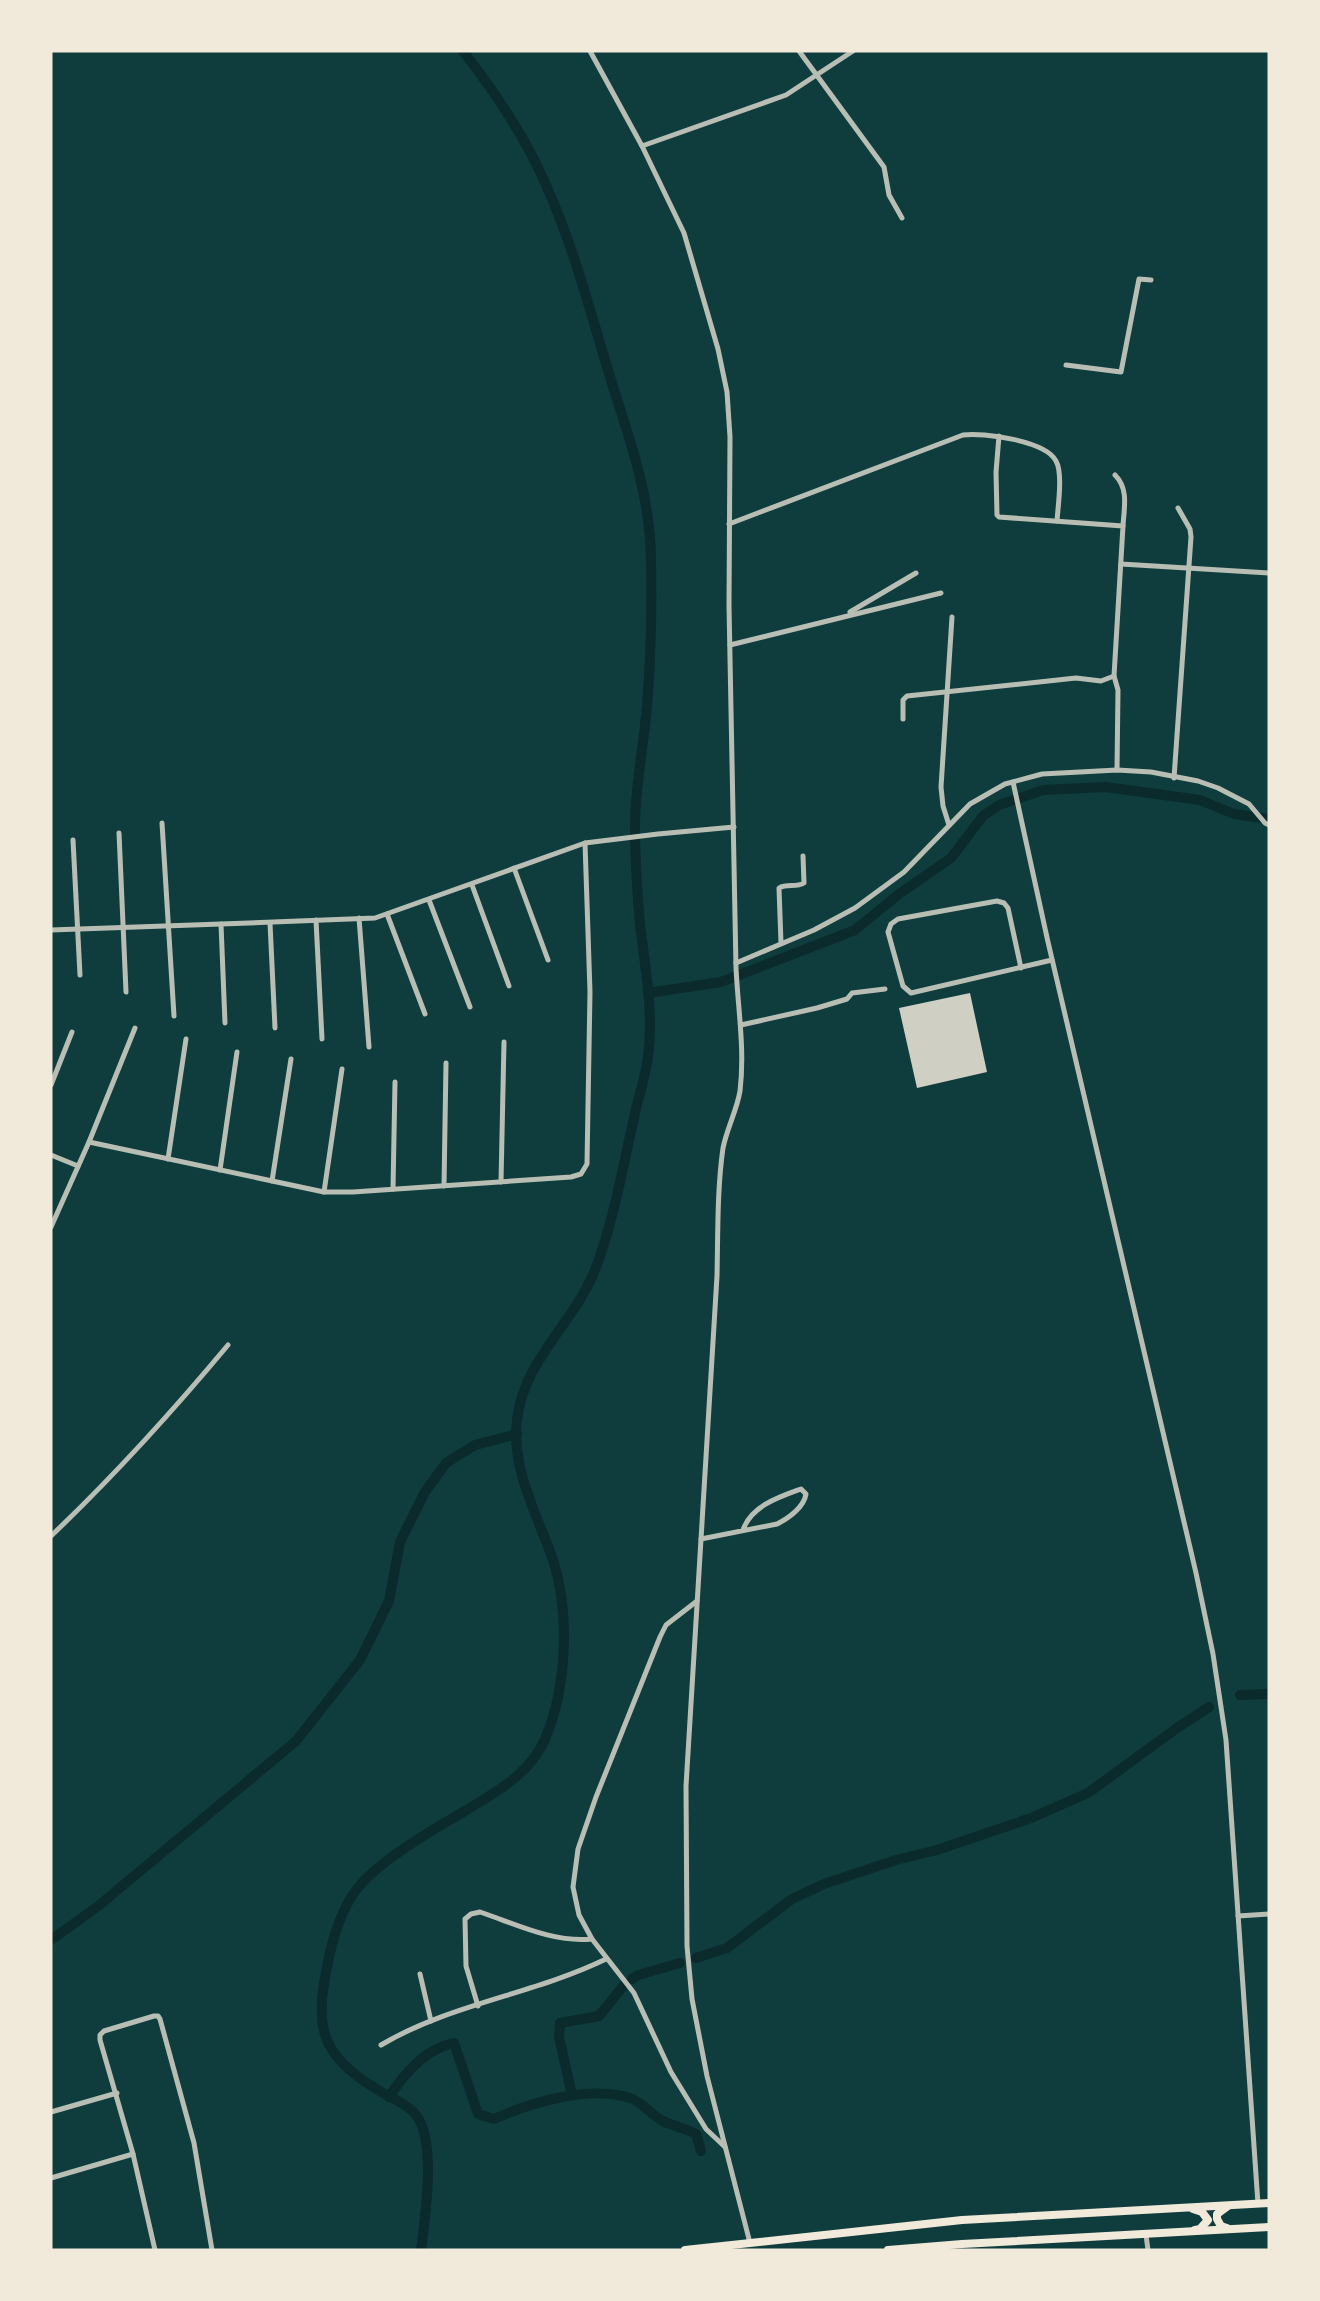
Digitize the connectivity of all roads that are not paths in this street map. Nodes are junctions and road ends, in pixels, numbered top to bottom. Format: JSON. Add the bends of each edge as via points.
{"nodes":[{"id":1,"x":590,"y":51,"type":"edge"},
{"id":2,"x":799,"y":51,"type":"edge"},
{"id":3,"x":853,"y":51,"type":"edge"},
{"id":4,"x":817,"y":76,"type":"junction"},
{"id":5,"x":642,"y":146,"type":"junction"},
{"id":6,"x":902,"y":218,"type":"dead end"},
{"id":7,"x":1151,"y":280,"type":"dead end"},
{"id":8,"x":1066,"y":365,"type":"dead end"},
{"id":9,"x":999,"y":436,"type":"junction"},
{"id":10,"x":1115,"y":475,"type":"dead end"},
{"id":11,"x":1178,"y":508,"type":"dead end"},
{"id":12,"x":1057,"y":521,"type":"junction"},
{"id":13,"x":729,"y":524,"type":"junction"},
{"id":14,"x":1123,"y":526,"type":"junction"},
{"id":15,"x":1121,"y":564,"type":"junction"},
{"id":16,"x":1190,"y":566,"type":"junction"},
{"id":17,"x":916,"y":573,"type":"dead end"},
{"id":18,"x":1269,"y":573,"type":"edge"},
{"id":19,"x":941,"y":593,"type":"dead end"},
{"id":20,"x":845,"y":616,"type":"junction"},
{"id":21,"x":952,"y":617,"type":"dead end"},
{"id":22,"x":730,"y":645,"type":"junction"},
{"id":23,"x":1114,"y":676,"type":"junction"},
{"id":24,"x":947,"y":692,"type":"junction"},
{"id":25,"x":903,"y":719,"type":"dead end"},
{"id":26,"x":1117,"y":770,"type":"junction"},
{"id":27,"x":1174,"y":778,"type":"junction"},
{"id":28,"x":1014,"y":785,"type":"junction"},
{"id":29,"x":162,"y":823,"type":"dead end"},
{"id":30,"x":1267,"y":824,"type":"edge"},
{"id":31,"x":949,"y":825,"type":"junction"},
{"id":32,"x":734,"y":827,"type":"junction"},
{"id":33,"x":119,"y":833,"type":"dead end"},
{"id":34,"x":73,"y":840,"type":"dead end"},
{"id":35,"x":585,"y":843,"type":"junction"},
{"id":36,"x":803,"y":856,"type":"dead end"},
{"id":37,"x":514,"y":868,"type":"junction"},
{"id":38,"x":472,"y":885,"type":"junction"},
{"id":39,"x":429,"y":900,"type":"junction"},
{"id":40,"x":387,"y":914,"type":"junction"},
{"id":41,"x":359,"y":918,"type":"junction"},
{"id":42,"x":316,"y":920,"type":"junction"},
{"id":43,"x":270,"y":923,"type":"junction"},
{"id":44,"x":221,"y":924,"type":"junction"},
{"id":45,"x":168,"y":925,"type":"junction"},
{"id":46,"x":123,"y":928,"type":"junction"},
{"id":47,"x":51,"y":930,"type":"edge"},
{"id":48,"x":77,"y":930,"type":"junction"},
{"id":49,"x":781,"y":943,"type":"junction"},
{"id":50,"x":548,"y":960,"type":"dead end"},
{"id":51,"x":1052,"y":960,"type":"junction"},
{"id":52,"x":736,"y":965,"type":"junction"},
{"id":53,"x":1021,"y":968,"type":"junction"},
{"id":54,"x":79,"y":975,"type":"dead end"},
{"id":55,"x":509,"y":986,"type":"dead end"},
{"id":56,"x":885,"y":989,"type":"dead end"},
{"id":57,"x":126,"y":992,"type":"dead end"},
{"id":58,"x":470,"y":1007,"type":"dead end"},
{"id":59,"x":425,"y":1014,"type":"dead end"},
{"id":60,"x":174,"y":1016,"type":"dead end"},
{"id":61,"x":225,"y":1023,"type":"dead end"},
{"id":62,"x":741,"y":1025,"type":"junction"},
{"id":63,"x":135,"y":1028,"type":"dead end"},
{"id":64,"x":275,"y":1028,"type":"dead end"},
{"id":65,"x":72,"y":1032,"type":"dead end"},
{"id":66,"x":186,"y":1039,"type":"dead end"},
{"id":67,"x":322,"y":1039,"type":"dead end"},
{"id":68,"x":504,"y":1042,"type":"dead end"},
{"id":69,"x":369,"y":1047,"type":"dead end"},
{"id":70,"x":237,"y":1052,"type":"dead end"},
{"id":71,"x":291,"y":1059,"type":"dead end"},
{"id":72,"x":446,"y":1063,"type":"dead end"},
{"id":73,"x":342,"y":1069,"type":"dead end"},
{"id":74,"x":395,"y":1082,"type":"dead end"},
{"id":75,"x":51,"y":1084,"type":"edge"},
{"id":76,"x":89,"y":1142,"type":"junction"},
{"id":77,"x":51,"y":1155,"type":"edge"},
{"id":78,"x":168,"y":1159,"type":"junction"},
{"id":79,"x":78,"y":1166,"type":"junction"},
{"id":80,"x":220,"y":1170,"type":"junction"},
{"id":81,"x":272,"y":1181,"type":"junction"},
{"id":82,"x":501,"y":1182,"type":"junction"},
{"id":83,"x":444,"y":1186,"type":"junction"},
{"id":84,"x":393,"y":1189,"type":"junction"},
{"id":85,"x":324,"y":1192,"type":"junction"},
{"id":86,"x":51,"y":1227,"type":"edge"},
{"id":87,"x":228,"y":1345,"type":"dead end"},
{"id":88,"x":743,"y":1530,"type":"junction"},
{"id":89,"x":51,"y":1536,"type":"edge"},
{"id":90,"x":701,"y":1539,"type":"junction"},
{"id":91,"x":697,"y":1601,"type":"junction"},
{"id":92,"x":1269,"y":1914,"type":"edge"},
{"id":93,"x":1238,"y":1916,"type":"junction"},
{"id":94,"x":592,"y":1939,"type":"junction"},
{"id":95,"x":606,"y":1959,"type":"junction"},
{"id":96,"x":420,"y":1974,"type":"dead end"},
{"id":97,"x":478,"y":2006,"type":"junction"},
{"id":98,"x":431,"y":2021,"type":"junction"},
{"id":99,"x":381,"y":2045,"type":"dead end"},
{"id":100,"x":117,"y":2094,"type":"junction"},
{"id":101,"x":51,"y":2112,"type":"edge"},
{"id":102,"x":725,"y":2148,"type":"junction"},
{"id":103,"x":133,"y":2154,"type":"junction"},
{"id":104,"x":51,"y":2178,"type":"edge"},
{"id":105,"x":1269,"y":2203,"type":"edge"},
{"id":106,"x":1258,"y":2204,"type":"junction"},
{"id":107,"x":1228,"y":2206,"type":"junction"},
{"id":108,"x":1191,"y":2208,"type":"junction"},
{"id":109,"x":1269,"y":2227,"type":"edge"},
{"id":110,"x":1230,"y":2229,"type":"junction"},
{"id":111,"x":1192,"y":2231,"type":"junction"},
{"id":112,"x":1146,"y":2235,"type":"junction"},
{"id":113,"x":750,"y":2243,"type":"junction"},
{"id":114,"x":919,"y":2249,"type":"edge"},
{"id":115,"x":155,"y":2250,"type":"edge"},
{"id":116,"x":212,"y":2250,"type":"edge"},
{"id":117,"x":685,"y":2250,"type":"edge"},
{"id":118,"x":888,"y":2250,"type":"edge"},
{"id":119,"x":1148,"y":2250,"type":"edge"}],
"edges":[{"from":1,"to":5,"type":"street"},
{"from":2,"to":4,"type":"street"},
{"from":3,"to":4,"type":"street"},
{"from":4,"to":5,"type":"street","via":[[786,95]]},
{"from":4,"to":6,"type":"street","via":[[884,167],[889,195]]},
{"from":5,"to":13,"type":"street","via":[[684,233],[718,348],[729,412]]},
{"from":7,"to":8,"type":"street","via":[[1139,279],[1121,372]]},
{"from":9,"to":12,"type":"street","via":[[1042,449],[1058,462]]},
{"from":9,"to":12,"type":"street","via":[[997,515]]},
{"from":9,"to":13,"type":"street","via":[[963,435]]},
{"from":10,"to":14,"type":"street","via":[[1124,485]]},
{"from":11,"to":16,"type":"street","via":[[1190,529]]},
{"from":12,"to":14,"type":"street"},
{"from":13,"to":22,"type":"street"},
{"from":14,"to":15,"type":"street"},
{"from":15,"to":16,"type":"street"},
{"from":15,"to":23,"type":"street"},
{"from":16,"to":18,"type":"street"},
{"from":16,"to":27,"type":"street"},
{"from":17,"to":20,"type":"street"},
{"from":19,"to":20,"type":"street"},
{"from":20,"to":22,"type":"street"},
{"from":21,"to":24,"type":"street"},
{"from":22,"to":32,"type":"street"},
{"from":23,"to":24,"type":"street","via":[[1101,681],[1076,678]]},
{"from":23,"to":26,"type":"street","via":[[1118,690]]},
{"from":24,"to":25,"type":"street","via":[[905,697]]},
{"from":24,"to":31,"type":"street","via":[[941,787]]},
{"from":26,"to":27,"type":"street"},
{"from":26,"to":28,"type":"street","via":[[1051,773]]},
{"from":27,"to":30,"type":"street","via":[[1218,788],[1249,804]]},
{"from":28,"to":31,"type":"street","via":[[985,794]]},
{"from":28,"to":51,"type":"street"},
{"from":29,"to":45,"type":"street"},
{"from":31,"to":49,"type":"street","via":[[904,872],[855,908]]},
{"from":32,"to":35,"type":"street"},
{"from":32,"to":52,"type":"street"},
{"from":33,"to":46,"type":"street"},
{"from":34,"to":48,"type":"street"},
{"from":35,"to":37,"type":"street"},
{"from":35,"to":82,"type":"street","via":[[590,992],[587,1164],[581,1174],[571,1177]]},
{"from":36,"to":49,"type":"street","via":[[804,883],[779,888]]},
{"from":37,"to":38,"type":"street"},
{"from":37,"to":50,"type":"street"},
{"from":38,"to":39,"type":"street"},
{"from":38,"to":55,"type":"street"},
{"from":39,"to":40,"type":"street"},
{"from":39,"to":58,"type":"street"},
{"from":40,"to":41,"type":"street"},
{"from":40,"to":59,"type":"street"},
{"from":41,"to":42,"type":"street"},
{"from":41,"to":69,"type":"street"},
{"from":42,"to":43,"type":"street"},
{"from":42,"to":67,"type":"street"},
{"from":43,"to":44,"type":"street"},
{"from":43,"to":64,"type":"street"},
{"from":44,"to":45,"type":"street"},
{"from":44,"to":61,"type":"street"},
{"from":45,"to":46,"type":"street"},
{"from":45,"to":60,"type":"street"},
{"from":46,"to":48,"type":"street"},
{"from":46,"to":57,"type":"street"},
{"from":47,"to":48,"type":"street"},
{"from":48,"to":54,"type":"street"},
{"from":49,"to":52,"type":"street"},
{"from":51,"to":53,"type":"street"},
{"from":51,"to":93,"type":"street","via":[[1213,1654],[1226,1740]]},
{"from":52,"to":62,"type":"street"},
{"from":53,"to":53,"type":"street","via":[[911,993],[903,986],[888,932],[898,919],[997,901],[1008,908]]},
{"from":56,"to":62,"type":"street","via":[[852,993],[847,999],[817,1008]]},
{"from":62,"to":90,"type":"street","via":[[740,1094],[724,1147],[719,1205]]},
{"from":63,"to":76,"type":"street"},
{"from":65,"to":75,"type":"street"},
{"from":66,"to":78,"type":"street"},
{"from":68,"to":82,"type":"street"},
{"from":70,"to":80,"type":"street"},
{"from":71,"to":81,"type":"street"},
{"from":72,"to":83,"type":"street"},
{"from":73,"to":85,"type":"street"},
{"from":74,"to":84,"type":"street"},
{"from":76,"to":78,"type":"street"},
{"from":76,"to":79,"type":"street"},
{"from":77,"to":79,"type":"street"},
{"from":78,"to":80,"type":"street"},
{"from":79,"to":86,"type":"street"},
{"from":80,"to":81,"type":"street"},
{"from":81,"to":85,"type":"street"},
{"from":82,"to":83,"type":"street"},
{"from":83,"to":84,"type":"street"},
{"from":84,"to":85,"type":"street"},
{"from":87,"to":89,"type":"street","via":[[118,1469]]},
{"from":88,"to":88,"type":"street","via":[[759,1507],[801,1489],[806,1494],[788,1518]]},
{"from":88,"to":90,"type":"street"},
{"from":90,"to":91,"type":"street"},
{"from":91,"to":94,"type":"street","via":[[666,1625],[660,1637],[578,1849],[573,1887],[579,1915]]},
{"from":91,"to":102,"type":"street","via":[[686,1786],[688,1959],[706,2076]]},
{"from":92,"to":93,"type":"street"},
{"from":93,"to":106,"type":"street"},
{"from":94,"to":95,"type":"street"},
{"from":94,"to":97,"type":"street","via":[[554,1937],[480,1912],[471,1914],[465,1919],[466,1966]]},
{"from":95,"to":97,"type":"street","via":[[573,1975]]},
{"from":95,"to":102,"type":"street","via":[[634,1993],[670,2072],[706,2129]]},
{"from":96,"to":98,"type":"street"},
{"from":97,"to":98,"type":"street"},
{"from":98,"to":99,"type":"street"},
{"from":100,"to":101,"type":"street"},
{"from":100,"to":103,"type":"street"},
{"from":100,"to":116,"type":"street","via":[[100,2035],[158,2016],[194,2143]]},
{"from":102,"to":113,"type":"street"},
{"from":103,"to":104,"type":"street"},
{"from":103,"to":115,"type":"street"},
{"from":105,"to":106,"type":"main road"},
{"from":106,"to":107,"type":"main road"},
{"from":107,"to":108,"type":"main road"},
{"from":107,"to":110,"type":"main road","via":[[1217,2219]]},
{"from":108,"to":111,"type":"main road","via":[[1208,2220]]},
{"from":108,"to":113,"type":"main road","via":[[962,2220]]},
{"from":109,"to":110,"type":"main road"},
{"from":110,"to":111,"type":"main road"},
{"from":111,"to":112,"type":"main road"},
{"from":112,"to":114,"type":"main road"},
{"from":112,"to":119,"type":"street"},
{"from":113,"to":117,"type":"main road"},
{"from":114,"to":118,"type":"main road"}]}
